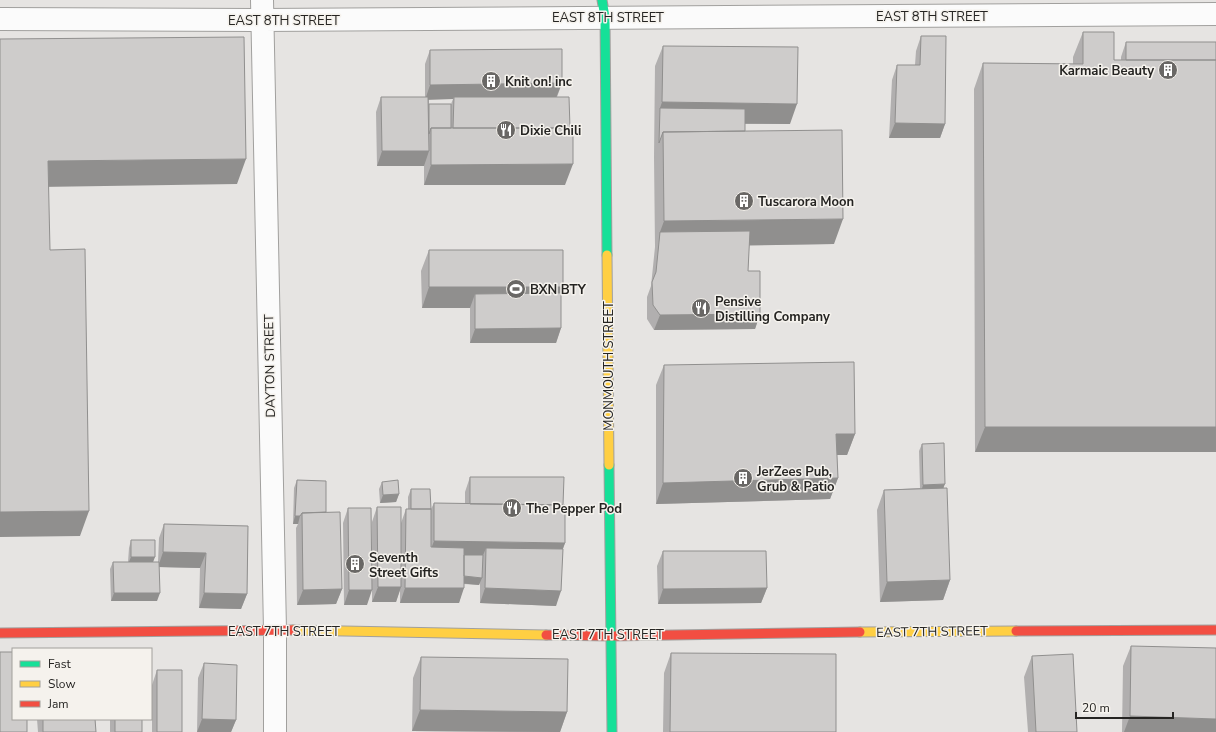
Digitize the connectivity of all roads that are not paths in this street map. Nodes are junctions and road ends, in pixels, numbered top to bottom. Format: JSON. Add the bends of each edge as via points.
{"nodes":[{"id":1,"x":603,"y":9,"type":"edge"},
{"id":2,"x":262,"y":10,"type":"edge"},
{"id":3,"x":1216,"y":14,"type":"edge"},
{"id":4,"x":0,"y":19,"type":"edge"},
{"id":5,"x":275,"y":630,"type":"junction"},
{"id":6,"x":1216,"y":630,"type":"edge"},
{"id":7,"x":0,"y":633,"type":"edge"},
{"id":8,"x":611,"y":636,"type":"junction"},
{"id":9,"x":275,"y":732,"type":"edge"},
{"id":10,"x":612,"y":732,"type":"edge"}],
"edges":[{"from":1,"to":2,"type":"street","name":"EAST 8TH STREET"},
{"from":1,"to":3,"type":"street","name":"EAST 8TH STREET"},
{"from":1,"to":8,"type":"street","name":"MONMOUTH STREET"},
{"from":2,"to":4,"type":"street","name":"EAST 8TH STREET"},
{"from":2,"to":5,"type":"street","name":"DAYTON STREET"},
{"from":5,"to":7,"type":"street","name":"EAST 7TH STREET"},
{"from":5,"to":8,"type":"street","name":"EAST 7TH STREET"},
{"from":5,"to":9,"type":"street","name":"DAYTON STREET"},
{"from":6,"to":8,"type":"street","name":"EAST 7TH STREET","via":[[961,630]]},
{"from":8,"to":10,"type":"street","name":"MONMOUTH STREET"}]}
